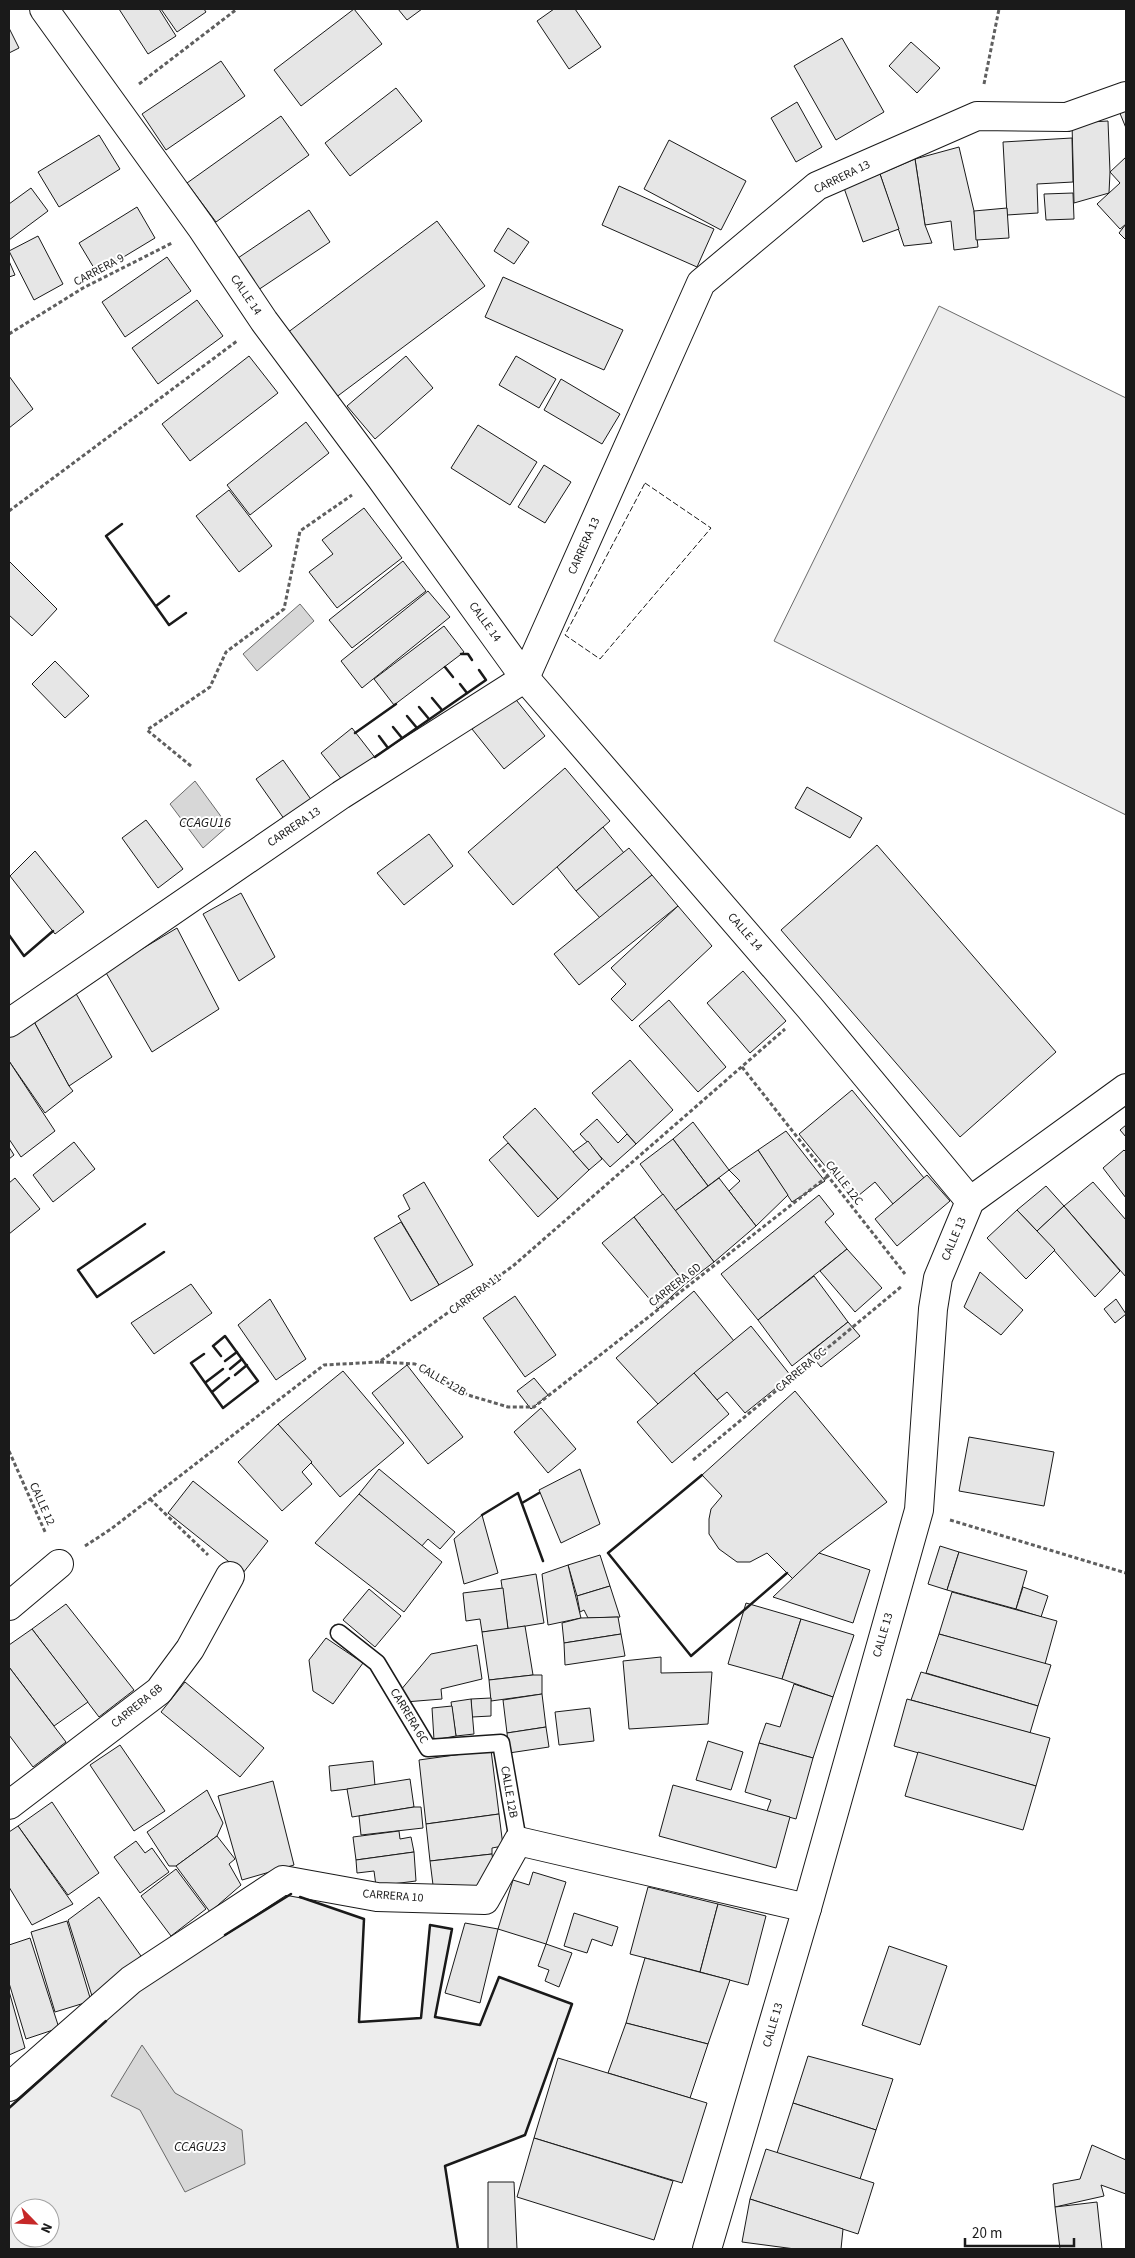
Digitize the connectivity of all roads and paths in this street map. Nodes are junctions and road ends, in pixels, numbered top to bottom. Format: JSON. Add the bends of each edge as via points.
{"nodes":[{"id":1,"x":44,"y":9,"type":"edge"},
{"id":2,"x":238,"y":9,"type":"edge"},
{"id":3,"x":999,"y":9,"type":"edge"},
{"id":4,"x":1126,"y":96,"type":"edge"},
{"id":5,"x":112,"y":104,"type":"junction"},
{"id":6,"x":977,"y":116,"type":"junction"},
{"id":7,"x":201,"y":227,"type":"junction"},
{"id":8,"x":264,"y":321,"type":"junction"},
{"id":9,"x":9,"y":334,"type":"edge"},
{"id":10,"x":380,"y":477,"type":"junction"},
{"id":11,"x":9,"y":511,"type":"edge"},
{"id":12,"x":526,"y":678,"type":"junction"},
{"id":13,"x":191,"y":766,"type":"dead end"},
{"id":14,"x":810,"y":1008,"type":"junction"},
{"id":15,"x":9,"y":1023,"type":"edge"},
{"id":16,"x":742,"y":1067,"type":"junction"},
{"id":17,"x":1126,"y":1088,"type":"edge"},
{"id":18,"x":828,"y":1176,"type":"junction"},
{"id":19,"x":970,"y":1201,"type":"junction"},
{"id":20,"x":910,"y":1280,"type":"joint"},
{"id":21,"x":379,"y":1362,"type":"junction"},
{"id":22,"x":534,"y":1407,"type":"joint"},
{"id":23,"x":9,"y":1451,"type":"edge"},
{"id":24,"x":693,"y":1460,"type":"dead end"},
{"id":25,"x":150,"y":1499,"type":"junction"},
{"id":26,"x":919,"y":1510,"type":"junction"},
{"id":27,"x":111,"y":1529,"type":"dead end"},
{"id":28,"x":59,"y":1564,"type":"joint"},
{"id":29,"x":1126,"y":1573,"type":"edge"},
{"id":30,"x":230,"y":1576,"type":"joint"},
{"id":31,"x":9,"y":1606,"type":"edge"},
{"id":32,"x":339,"y":1633,"type":"dead end"},
{"id":33,"x":501,"y":1743,"type":"joint"},
{"id":34,"x":9,"y":1805,"type":"edge"},
{"id":35,"x":518,"y":1841,"type":"junction"},
{"id":36,"x":807,"y":1908,"type":"junction"},
{"id":37,"x":9,"y":2087,"type":"edge"},
{"id":38,"x":707,"y":2249,"type":"edge"}],
"edges":[{"from":1,"to":5,"type":"street","name":"CALLE 14"},
{"from":2,"to":5,"type":"path"},
{"from":3,"to":6,"type":"path"},
{"from":4,"to":6,"type":"street","name":"CARRERA 13","via":[[1067,117]]},
{"from":5,"to":7,"type":"street","name":"CALLE 14"},
{"from":6,"to":12,"type":"street","name":"CARRERA 13","via":[[817,186],[701,283]]},
{"from":7,"to":8,"type":"street","name":"CALLE 14"},
{"from":7,"to":9,"type":"path","name":"CARRERA 9","via":[[83,288]]},
{"from":8,"to":10,"type":"street","name":"CALLE 14"},
{"from":8,"to":11,"type":"path"},
{"from":10,"to":12,"type":"street","name":"CALLE 14"},
{"from":10,"to":13,"type":"path","via":[[300,531],[284,609],[226,652],[210,687],[147,730]]},
{"from":12,"to":14,"type":"street","name":"CALLE 14"},
{"from":12,"to":15,"type":"street","name":"CARRERA 13","via":[[341,795]]},
{"from":14,"to":16,"type":"path","name":"CARRERA 11"},
{"from":14,"to":19,"type":"street","name":"CALLE 14"},
{"from":16,"to":18,"type":"path","name":"CALLE 12C"},
{"from":16,"to":21,"type":"path","name":"CARRERA 11","via":[[513,1266]]},
{"from":17,"to":19,"type":"street"},
{"from":18,"to":20,"type":"path","name":"CALLE 12C"},
{"from":18,"to":22,"type":"path","name":"CARRERA 6D"},
{"from":19,"to":26,"type":"street","name":"CALLE 13","via":[[937,1286],[933,1309]]},
{"from":20,"to":24,"type":"path","name":"CARRERA 6C"},
{"from":21,"to":22,"type":"path","name":"CALLE 12B","via":[[415,1364],[468,1395],[508,1407]]},
{"from":21,"to":25,"type":"path","via":[[324,1365]]},
{"from":23,"to":28,"type":"path","name":"CALLE 12"},
{"from":25,"to":27,"type":"path"},
{"from":25,"to":30,"type":"path"},
{"from":26,"to":29,"type":"path"},
{"from":26,"to":36,"type":"street","name":"CALLE 13"},
{"from":28,"to":31,"type":"street"},
{"from":30,"to":34,"type":"street","name":"CARRERA 6B","via":[[190,1649],[159,1691]]},
{"from":32,"to":33,"type":"lane","name":"CARRERA 6C","via":[[377,1663],[428,1748]]},
{"from":33,"to":35,"type":"lane","name":"CALLE 12B"},
{"from":35,"to":36,"type":"street"},
{"from":35,"to":37,"type":"street","name":"CARRERA 10","via":[[484,1900],[377,1897],[283,1880],[131,1980]]},
{"from":36,"to":38,"type":"street","name":"CALLE 13"}]}
